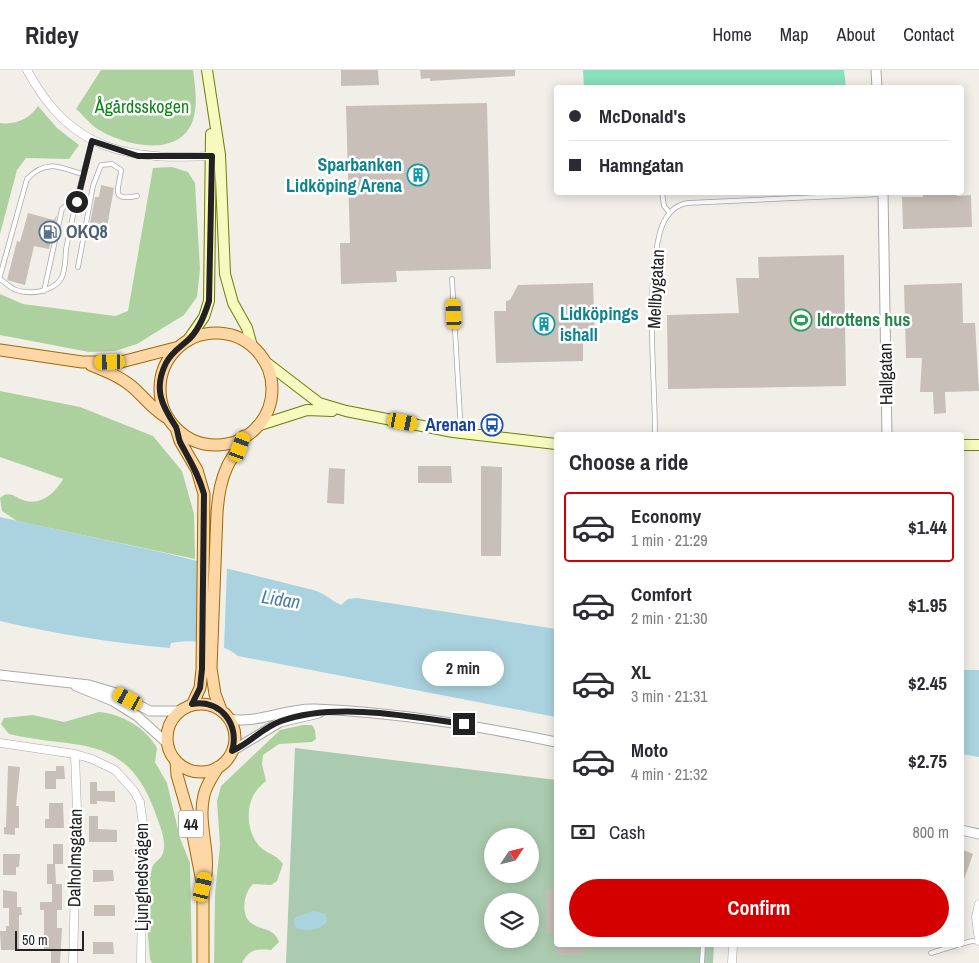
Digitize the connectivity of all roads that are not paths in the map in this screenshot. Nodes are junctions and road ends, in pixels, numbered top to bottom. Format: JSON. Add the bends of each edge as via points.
{"nodes":[{"id":1,"x":27,"y":70,"type":"edge"},
{"id":2,"x":876,"y":70,"type":"edge"},
{"id":3,"x":208,"y":74,"type":"edge"},
{"id":4,"x":877,"y":85,"type":"edge"},
{"id":5,"x":92,"y":141,"type":"junction"},
{"id":6,"x":216,"y":156,"type":"junction"},
{"id":7,"x":82,"y":174,"type":"junction"},
{"id":8,"x":662,"y":195,"type":"edge"},
{"id":9,"x":844,"y":195,"type":"edge"},
{"id":10,"x":883,"y":195,"type":"edge"},
{"id":11,"x":137,"y":196,"type":"dead end"},
{"id":12,"x":77,"y":202,"type":"junction"},
{"id":13,"x":669,"y":212,"type":"junction"},
{"id":14,"x":78,"y":268,"type":"dead end"},
{"id":15,"x":0,"y":278,"type":"edge"},
{"id":16,"x":452,"y":279,"type":"dead end"},
{"id":17,"x":44,"y":291,"type":"junction"},
{"id":18,"x":183,"y":343,"type":"junction"},
{"id":19,"x":252,"y":346,"type":"junction"},
{"id":20,"x":0,"y":350,"type":"edge"},
{"id":21,"x":263,"y":360,"type":"junction"},
{"id":22,"x":82,"y":362,"type":"junction"},
{"id":23,"x":346,"y":411,"type":"junction"},
{"id":24,"x":173,"y":423,"type":"junction"},
{"id":25,"x":257,"y":426,"type":"junction"},
{"id":26,"x":655,"y":432,"type":"edge"},
{"id":27,"x":887,"y":432,"type":"edge"},
{"id":28,"x":461,"y":433,"type":"junction"},
{"id":29,"x":244,"y":436,"type":"junction"},
{"id":30,"x":554,"y":444,"type":"edge"},
{"id":31,"x":979,"y":444,"type":"edge"},
{"id":32,"x":964,"y":445,"type":"edge"},
{"id":33,"x":210,"y":534,"type":"junction"},
{"id":34,"x":207,"y":668,"type":"junction"},
{"id":35,"x":0,"y":675,"type":"edge"},
{"id":36,"x":74,"y":685,"type":"junction"},
{"id":37,"x":192,"y":704,"type":"junction"},
{"id":38,"x":332,"y":711,"type":"junction"},
{"id":39,"x":178,"y":712,"type":"junction"},
{"id":40,"x":225,"y":715,"type":"junction"},
{"id":41,"x":554,"y":742,"type":"edge"},
{"id":42,"x":0,"y":743,"type":"edge"},
{"id":43,"x":167,"y":744,"type":"junction"},
{"id":44,"x":232,"y":751,"type":"junction"},
{"id":45,"x":75,"y":754,"type":"junction"},
{"id":46,"x":176,"y":761,"type":"junction"},
{"id":47,"x":218,"y":767,"type":"junction"},
{"id":48,"x":964,"y":831,"type":"edge"},
{"id":49,"x":979,"y":834,"type":"edge"},
{"id":50,"x":203,"y":887,"type":"junction"},
{"id":51,"x":979,"y":904,"type":"edge"},
{"id":52,"x":979,"y":942,"type":"edge"},
{"id":53,"x":964,"y":943,"type":"edge"},
{"id":54,"x":703,"y":947,"type":"edge"},
{"id":55,"x":732,"y":947,"type":"edge"},
{"id":56,"x":950,"y":947,"type":"edge"},
{"id":57,"x":931,"y":953,"type":"dead end"},
{"id":58,"x":73,"y":963,"type":"edge"},
{"id":59,"x":141,"y":963,"type":"edge"},
{"id":60,"x":203,"y":963,"type":"edge"},
{"id":61,"x":702,"y":963,"type":"edge"},
{"id":62,"x":732,"y":963,"type":"edge"}],
"edges":[{"from":1,"to":5,"type":"street","via":[[55,111]]},
{"from":2,"to":4,"type":"street"},
{"from":3,"to":6,"type":"main road"},
{"from":5,"to":6,"type":"street","via":[[138,156]]},
{"from":5,"to":7,"type":"lane"},
{"from":6,"to":18,"type":"main road","via":[[209,301],[204,317]]},
{"from":6,"to":19,"type":"main road","via":[[225,274],[233,303],[247,328]]},
{"from":7,"to":12,"type":"lane"},
{"from":7,"to":15,"type":"lane","via":[[50,166],[37,170],[27,179]]},
{"from":8,"to":13,"type":"lane","via":[[664,206]]},
{"from":9,"to":13,"type":"lane","via":[[687,203]]},
{"from":10,"to":27,"type":"street","name":"Hallgatan"},
{"from":11,"to":14,"type":"lane","via":[[120,196],[116,186],[121,170],[112,164],[101,165],[93,186]]},
{"from":12,"to":17,"type":"lane","via":[[64,271],[54,287]]},
{"from":12,"to":17,"type":"lane","via":[[71,201],[62,209]]},
{"from":13,"to":26,"type":"lane","name":"Mellbygatan","via":[[660,231],[653,284]]},
{"from":15,"to":17,"type":"lane","via":[[15,290]]},
{"from":16,"to":28,"type":"lane"},
{"from":18,"to":19,"type":"main road","via":[[204,334],[221,333]]},
{"from":18,"to":22,"type":"main road","via":[[131,361]]},
{"from":18,"to":24,"type":"main road","via":[[166,362],[160,381],[161,401]]},
{"from":19,"to":21,"type":"main road"},
{"from":20,"to":22,"type":"main road"},
{"from":21,"to":23,"type":"main road","via":[[320,403]]},
{"from":21,"to":25,"type":"main road","via":[[271,389],[268,409]]},
{"from":22,"to":24,"type":"main road","via":[[112,373],[130,385],[155,411]]},
{"from":23,"to":25,"type":"main road","via":[[307,410]]},
{"from":23,"to":28,"type":"main road"},
{"from":24,"to":29,"type":"main road","via":[[186,436],[209,444],[233,442]]},
{"from":24,"to":33,"type":"main road","via":[[197,470]]},
{"from":25,"to":29,"type":"main road"},
{"from":28,"to":30,"type":"main road"},
{"from":29,"to":33,"type":"main road","via":[[222,480]]},
{"from":31,"to":32,"type":"main road"},
{"from":33,"to":34,"type":"main road"},
{"from":34,"to":37,"type":"main road"},
{"from":34,"to":40,"type":"main road"},
{"from":35,"to":36,"type":"street"},
{"from":36,"to":39,"type":"street","via":[[89,685],[116,693],[150,711]]},
{"from":36,"to":43,"type":"street","via":[[137,716]]},
{"from":37,"to":39,"type":"main road"},
{"from":37,"to":40,"type":"main road","via":[[207,704]]},
{"from":38,"to":40,"type":"street","via":[[295,709],[253,720]]},
{"from":38,"to":41,"type":"street","via":[[450,722]]},
{"from":38,"to":44,"type":"street","via":[[280,722]]},
{"from":39,"to":43,"type":"main road","via":[[168,726]]},
{"from":40,"to":44,"type":"main road","via":[[235,735]]},
{"from":42,"to":45,"type":"street","name":"Ljunghedsvägen"},
{"from":43,"to":46,"type":"main road","number":"44"},
{"from":44,"to":47,"type":"main road","number":"44"},
{"from":45,"to":58,"type":"street","name":"Dalholmsgatan","via":[[77,810]]},
{"from":45,"to":59,"type":"street","name":"Ljunghedsvägen","via":[[115,770],[127,780],[140,802],[143,825]]},
{"from":46,"to":47,"type":"main road","via":[[196,772]]},
{"from":46,"to":50,"type":"main road","number":"44"},
{"from":47,"to":50,"type":"main road","number":"44","via":[[203,797],[208,855]]},
{"from":48,"to":49,"type":"street"},
{"from":50,"to":60,"type":"main road","number":"44"},
{"from":51,"to":52,"type":"street","via":[[976,917]]},
{"from":52,"to":53,"type":"lane"},
{"from":54,"to":61,"type":"lane"},
{"from":55,"to":62,"type":"street"},
{"from":56,"to":57,"type":"lane"}]}
